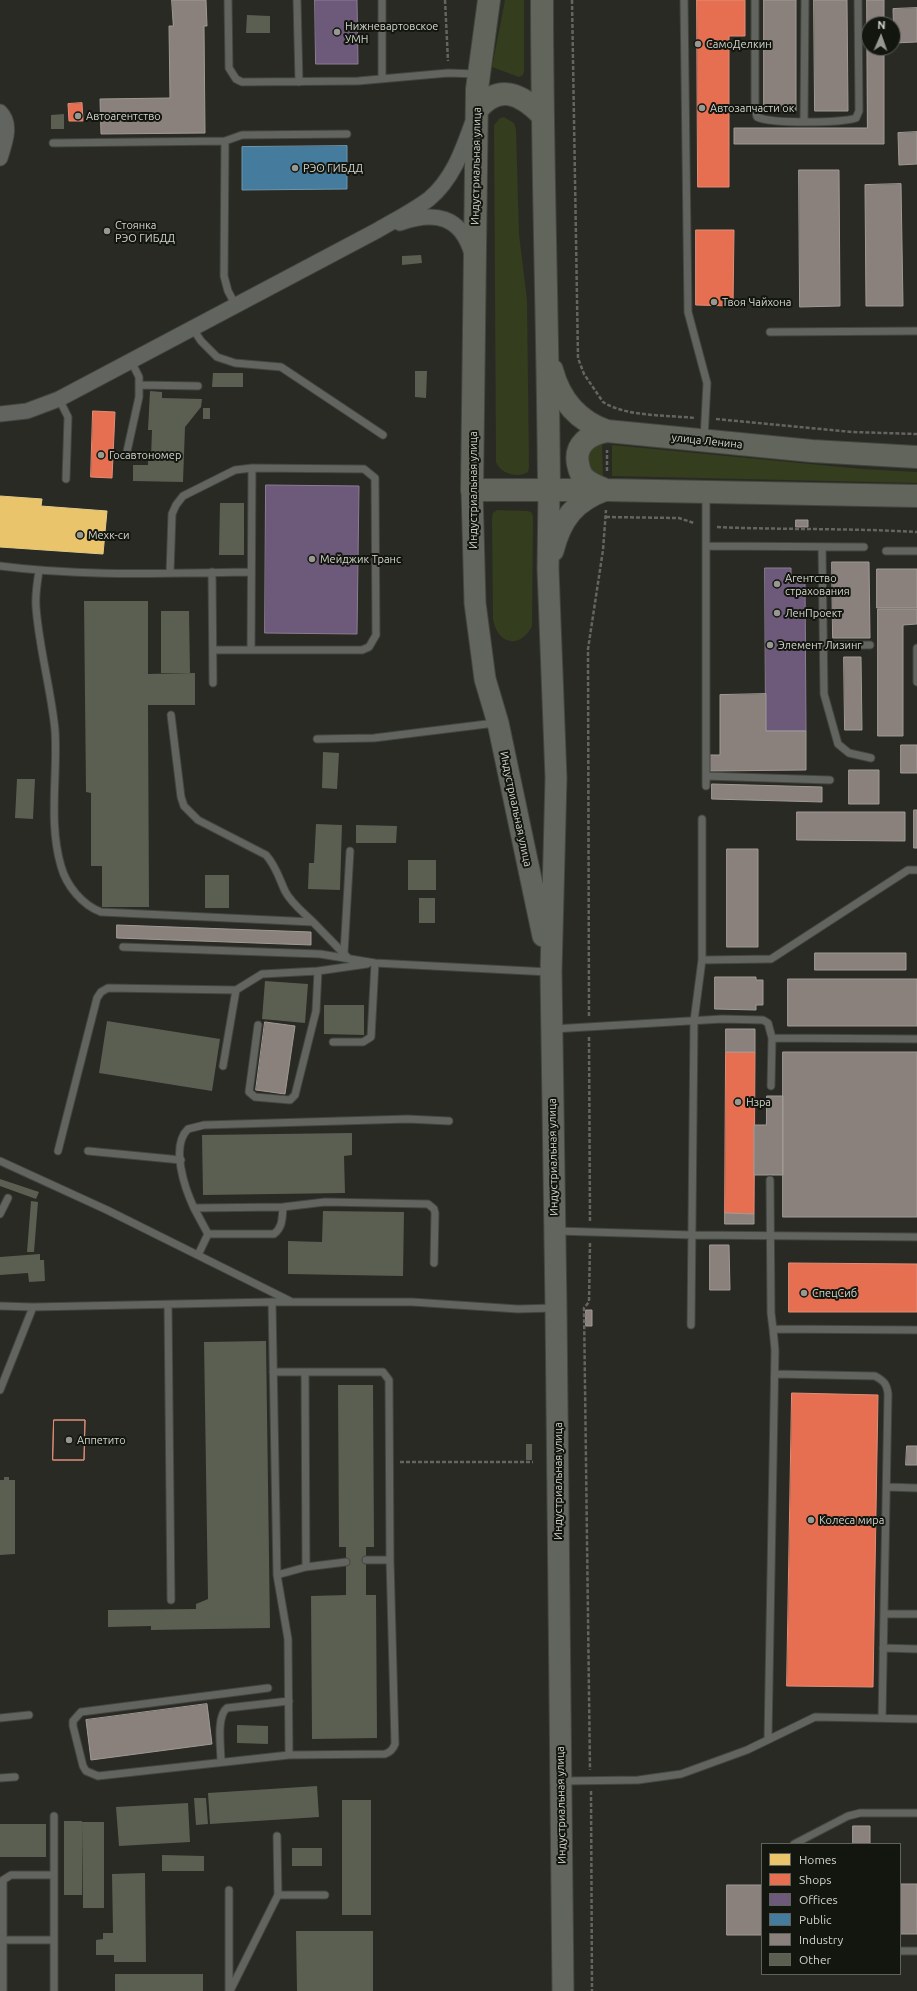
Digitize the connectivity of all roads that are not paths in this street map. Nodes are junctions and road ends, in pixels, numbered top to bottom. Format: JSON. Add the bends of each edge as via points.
{"nodes":[{"id":1,"x":228,"y":0,"type":"edge"},
{"id":2,"x":298,"y":0,"type":"edge"},
{"id":3,"x":382,"y":0,"type":"edge"},
{"id":4,"x":489,"y":0,"type":"edge"},
{"id":5,"x":542,"y":0,"type":"edge"},
{"id":6,"x":684,"y":0,"type":"edge"},
{"id":7,"x":755,"y":0,"type":"edge"},
{"id":8,"x":805,"y":0,"type":"edge"},
{"id":9,"x":858,"y":0,"type":"edge"},
{"id":10,"x":478,"y":74,"type":"junction"},
{"id":11,"x":382,"y":79,"type":"junction"},
{"id":12,"x":299,"y":82,"type":"junction"},
{"id":13,"x":477,"y":110,"type":"junction"},
{"id":14,"x":0,"y":112,"type":"edge"},
{"id":15,"x":542,"y":115,"type":"junction"},
{"id":16,"x":804,"y":121,"type":"junction"},
{"id":17,"x":347,"y":134,"type":"dead end"},
{"id":18,"x":225,"y":142,"type":"junction"},
{"id":19,"x":53,"y":143,"type":"dead end"},
{"id":20,"x":0,"y":158,"type":"edge"},
{"id":21,"x":378,"y":230,"type":"junction"},
{"id":22,"x":475,"y":264,"type":"junction"},
{"id":23,"x":236,"y":306,"type":"junction"},
{"id":24,"x":193,"y":329,"type":"junction"},
{"id":25,"x":917,"y":330,"type":"edge"},
{"id":26,"x":770,"y":332,"type":"dead end"},
{"id":27,"x":548,"y":348,"type":"junction"},
{"id":28,"x":131,"y":361,"type":"junction"},
{"id":29,"x":139,"y":385,"type":"junction"},
{"id":30,"x":198,"y":386,"type":"dead end"},
{"id":31,"x":59,"y":399,"type":"junction"},
{"id":32,"x":0,"y":414,"type":"edge"},
{"id":33,"x":607,"y":430,"type":"junction"},
{"id":34,"x":383,"y":435,"type":"dead end"},
{"id":35,"x":704,"y":441,"type":"junction"},
{"id":36,"x":126,"y":456,"type":"dead end"},
{"id":37,"x":917,"y":457,"type":"edge"},
{"id":38,"x":252,"y":468,"type":"junction"},
{"id":39,"x":66,"y":479,"type":"dead end"},
{"id":40,"x":472,"y":490,"type":"junction"},
{"id":41,"x":549,"y":490,"type":"junction"},
{"id":42,"x":606,"y":490,"type":"junction"},
{"id":43,"x":706,"y":492,"type":"junction"},
{"id":44,"x":917,"y":496,"type":"edge"},
{"id":45,"x":706,"y":546,"type":"junction"},
{"id":46,"x":822,"y":547,"type":"junction"},
{"id":47,"x":864,"y":547,"type":"dead end"},
{"id":48,"x":886,"y":551,"type":"dead end"},
{"id":49,"x":917,"y":551,"type":"edge"},
{"id":50,"x":0,"y":566,"type":"edge"},
{"id":51,"x":548,"y":569,"type":"junction"},
{"id":52,"x":39,"y":571,"type":"junction"},
{"id":53,"x":212,"y":572,"type":"junction"},
{"id":54,"x":251,"y":572,"type":"junction"},
{"id":55,"x":170,"y":573,"type":"junction"},
{"id":56,"x":823,"y":645,"type":"junction"},
{"id":57,"x":870,"y":645,"type":"dead end"},
{"id":58,"x":917,"y":648,"type":"edge"},
{"id":59,"x":213,"y":650,"type":"junction"},
{"id":60,"x":251,"y":650,"type":"junction"},
{"id":61,"x":917,"y":682,"type":"edge"},
{"id":62,"x":213,"y":683,"type":"dead end"},
{"id":63,"x":171,"y":715,"type":"dead end"},
{"id":64,"x":498,"y":723,"type":"junction"},
{"id":65,"x":317,"y":739,"type":"dead end"},
{"id":66,"x":871,"y":758,"type":"dead end"},
{"id":67,"x":706,"y":776,"type":"junction"},
{"id":68,"x":830,"y":780,"type":"dead end"},
{"id":69,"x":706,"y":786,"type":"dead end"},
{"id":70,"x":702,"y":819,"type":"dead end"},
{"id":71,"x":350,"y":851,"type":"dead end"},
{"id":72,"x":917,"y":870,"type":"edge"},
{"id":73,"x":313,"y":922,"type":"junction"},
{"id":74,"x":123,"y":947,"type":"dead end"},
{"id":75,"x":346,"y":956,"type":"junction"},
{"id":76,"x":702,"y":960,"type":"junction"},
{"id":77,"x":375,"y":963,"type":"junction"},
{"id":78,"x":318,"y":970,"type":"junction"},
{"id":79,"x":551,"y":972,"type":"junction"},
{"id":80,"x":236,"y":990,"type":"junction"},
{"id":81,"x":694,"y":1021,"type":"junction"},
{"id":82,"x":258,"y":1025,"type":"dead end"},
{"id":83,"x":551,"y":1029,"type":"junction"},
{"id":84,"x":772,"y":1038,"type":"junction"},
{"id":85,"x":917,"y":1038,"type":"edge"},
{"id":86,"x":333,"y":1042,"type":"dead end"},
{"id":87,"x":223,"y":1066,"type":"dead end"},
{"id":88,"x":772,"y":1086,"type":"dead end"},
{"id":89,"x":449,"y":1121,"type":"dead end"},
{"id":90,"x":58,"y":1151,"type":"dead end"},
{"id":91,"x":88,"y":1151,"type":"dead end"},
{"id":92,"x":181,"y":1160,"type":"junction"},
{"id":93,"x":0,"y":1161,"type":"edge"},
{"id":94,"x":770,"y":1180,"type":"dead end"},
{"id":95,"x":8,"y":1198,"type":"dead end"},
{"id":96,"x":283,"y":1207,"type":"junction"},
{"id":97,"x":194,"y":1208,"type":"junction"},
{"id":98,"x":0,"y":1214,"type":"edge"},
{"id":99,"x":555,"y":1231,"type":"junction"},
{"id":100,"x":208,"y":1234,"type":"junction"},
{"id":101,"x":692,"y":1235,"type":"junction"},
{"id":102,"x":770,"y":1236,"type":"junction"},
{"id":103,"x":917,"y":1237,"type":"edge"},
{"id":104,"x":198,"y":1255,"type":"junction"},
{"id":105,"x":434,"y":1263,"type":"dead end"},
{"id":106,"x":272,"y":1302,"type":"junction"},
{"id":107,"x":292,"y":1302,"type":"junction"},
{"id":108,"x":168,"y":1305,"type":"junction"},
{"id":109,"x":0,"y":1306,"type":"edge"},
{"id":110,"x":33,"y":1307,"type":"junction"},
{"id":111,"x":556,"y":1308,"type":"junction"},
{"id":112,"x":691,"y":1325,"type":"dead end"},
{"id":113,"x":773,"y":1329,"type":"junction"},
{"id":114,"x":917,"y":1330,"type":"edge"},
{"id":115,"x":273,"y":1372,"type":"junction"},
{"id":116,"x":305,"y":1372,"type":"junction"},
{"id":117,"x":775,"y":1374,"type":"junction"},
{"id":118,"x":0,"y":1390,"type":"edge"},
{"id":119,"x":887,"y":1487,"type":"junction"},
{"id":120,"x":917,"y":1488,"type":"edge"},
{"id":121,"x":366,"y":1560,"type":"dead end"},
{"id":122,"x":390,"y":1560,"type":"junction"},
{"id":123,"x":346,"y":1562,"type":"dead end"},
{"id":124,"x":306,"y":1567,"type":"junction"},
{"id":125,"x":277,"y":1575,"type":"junction"},
{"id":126,"x":172,"y":1600,"type":"dead end"},
{"id":127,"x":884,"y":1614,"type":"junction"},
{"id":128,"x":917,"y":1614,"type":"edge"},
{"id":129,"x":883,"y":1648,"type":"junction"},
{"id":130,"x":917,"y":1649,"type":"edge"},
{"id":131,"x":268,"y":1688,"type":"dead end"},
{"id":132,"x":288,"y":1701,"type":"junction"},
{"id":133,"x":29,"y":1715,"type":"dead end"},
{"id":134,"x":0,"y":1718,"type":"edge"},
{"id":135,"x":882,"y":1718,"type":"junction"},
{"id":136,"x":917,"y":1719,"type":"edge"},
{"id":137,"x":768,"y":1740,"type":"junction"},
{"id":138,"x":289,"y":1755,"type":"junction"},
{"id":139,"x":221,"y":1762,"type":"junction"},
{"id":140,"x":15,"y":1777,"type":"dead end"},
{"id":141,"x":0,"y":1778,"type":"edge"},
{"id":142,"x":560,"y":1781,"type":"junction"},
{"id":143,"x":917,"y":1813,"type":"edge"},
{"id":144,"x":54,"y":1816,"type":"dead end"},
{"id":145,"x":277,"y":1836,"type":"dead end"},
{"id":146,"x":796,"y":1843,"type":"edge"},
{"id":147,"x":54,"y":1875,"type":"junction"},
{"id":148,"x":229,"y":1890,"type":"dead end"},
{"id":149,"x":278,"y":1895,"type":"junction"},
{"id":150,"x":325,"y":1895,"type":"dead end"},
{"id":151,"x":1,"y":1926,"type":"edge"},
{"id":152,"x":2,"y":1940,"type":"junction"},
{"id":153,"x":54,"y":1940,"type":"junction"},
{"id":154,"x":901,"y":1951,"type":"edge"},
{"id":155,"x":917,"y":1951,"type":"edge"},
{"id":156,"x":2,"y":1991,"type":"edge"},
{"id":157,"x":54,"y":1991,"type":"edge"},
{"id":158,"x":230,"y":1991,"type":"edge"},
{"id":159,"x":563,"y":1991,"type":"edge"}],
"edges":[{"from":1,"to":12,"type":"lane","via":[[229,68],[236,79],[242,82]]},
{"from":2,"to":12,"type":"lane"},
{"from":3,"to":11,"type":"lane"},
{"from":4,"to":10,"type":"main road","name":"Индустриальная улица"},
{"from":5,"to":15,"type":"main road","name":"Индустриальная улица"},
{"from":6,"to":35,"type":"lane","via":[[688,312],[707,383]]},
{"from":7,"to":16,"type":"lane","via":[[754,109],[757,117],[765,121]]},
{"from":8,"to":16,"type":"lane"},
{"from":9,"to":16,"type":"lane","via":[[859,111],[856,118]]},
{"from":10,"to":11,"type":"lane","via":[[448,73]]},
{"from":10,"to":13,"type":"main road","name":"Индустриальная улица"},
{"from":11,"to":12,"type":"lane"},
{"from":13,"to":15,"type":"main road","via":[[488,98],[508,94],[530,102]]},
{"from":13,"to":21,"type":"street","via":[[454,168],[439,189],[428,199]]},
{"from":13,"to":22,"type":"main road","name":"Индустриальная улица"},
{"from":14,"to":20,"type":"street","via":[[6,118],[7,128]]},
{"from":15,"to":27,"type":"main road","name":"Индустриальная улица"},
{"from":17,"to":18,"type":"lane","via":[[242,135]]},
{"from":18,"to":19,"type":"lane"},
{"from":18,"to":23,"type":"lane","via":[[224,276]]},
{"from":21,"to":22,"type":"street","via":[[426,216],[446,220],[454,225],[466,240]]},
{"from":21,"to":23,"type":"street"},
{"from":22,"to":40,"type":"main road","name":"Индустриальная улица"},
{"from":23,"to":24,"type":"street"},
{"from":24,"to":28,"type":"street"},
{"from":24,"to":34,"type":"lane","via":[[217,357],[235,363],[281,367]]},
{"from":25,"to":26,"type":"lane"},
{"from":27,"to":33,"type":"main road","name":"улица Ленина","via":[[558,389],[569,407],[583,420]]},
{"from":27,"to":41,"type":"main road","name":"Индустриальная улица"},
{"from":28,"to":29,"type":"lane","via":[[139,376]]},
{"from":28,"to":31,"type":"street"},
{"from":29,"to":30,"type":"lane"},
{"from":29,"to":36,"type":"lane"},
{"from":31,"to":32,"type":"street","via":[[27,410]]},
{"from":31,"to":39,"type":"lane","via":[[68,417]]},
{"from":33,"to":35,"type":"main road","name":"улица Ленина"},
{"from":33,"to":42,"type":"main road","via":[[597,432],[582,443],[577,461],[584,478]]},
{"from":35,"to":37,"type":"main road","name":"улица Ленина"},
{"from":38,"to":54,"type":"lane"},
{"from":38,"to":55,"type":"lane","via":[[235,470],[183,496],[172,514]]},
{"from":38,"to":60,"type":"lane","via":[[364,469],[375,478],[376,635],[369,647],[362,650]]},
{"from":40,"to":41,"type":"main road"},
{"from":40,"to":64,"type":"main road","name":"Индустриальная улица","via":[[476,604],[485,679]]},
{"from":41,"to":42,"type":"main road"},
{"from":41,"to":51,"type":"main road","name":"Индустриальная улица"},
{"from":42,"to":43,"type":"main road"},
{"from":42,"to":51,"type":"main road","via":[[583,500],[568,516],[556,540]]},
{"from":43,"to":44,"type":"main road"},
{"from":43,"to":45,"type":"lane"},
{"from":45,"to":46,"type":"lane"},
{"from":45,"to":67,"type":"lane"},
{"from":46,"to":47,"type":"lane"},
{"from":46,"to":56,"type":"lane"},
{"from":48,"to":49,"type":"lane"},
{"from":50,"to":52,"type":"lane"},
{"from":51,"to":79,"type":"main road","name":"Индустриальная улица","via":[[556,778]]},
{"from":52,"to":55,"type":"lane","via":[[95,574]]},
{"from":52,"to":73,"type":"lane","via":[[36,607],[54,728],[54,812],[57,848],[66,879],[83,902],[101,912]]},
{"from":53,"to":54,"type":"lane"},
{"from":53,"to":55,"type":"lane"},
{"from":53,"to":59,"type":"lane"},
{"from":54,"to":60,"type":"lane"},
{"from":56,"to":57,"type":"lane"},
{"from":56,"to":66,"type":"lane","via":[[824,694],[838,744],[849,753]]},
{"from":58,"to":61,"type":"lane"},
{"from":59,"to":60,"type":"lane"},
{"from":59,"to":62,"type":"lane"},
{"from":63,"to":73,"type":"lane","via":[[180,797],[184,806],[198,820],[266,855],[272,861],[285,892]]},
{"from":64,"to":65,"type":"lane","via":[[374,738]]},
{"from":64,"to":79,"type":"main road","name":"Индустриальная улица"},
{"from":67,"to":68,"type":"lane"},
{"from":67,"to":69,"type":"lane"},
{"from":70,"to":76,"type":"lane"},
{"from":71,"to":75,"type":"lane"},
{"from":72,"to":76,"type":"lane","via":[[908,870],[771,959]]},
{"from":73,"to":75,"type":"lane"},
{"from":74,"to":75,"type":"lane"},
{"from":75,"to":77,"type":"lane"},
{"from":76,"to":81,"type":"lane"},
{"from":77,"to":78,"type":"lane"},
{"from":77,"to":79,"type":"lane"},
{"from":77,"to":86,"type":"lane","via":[[371,1038],[363,1042]]},
{"from":78,"to":80,"type":"lane","via":[[262,974]]},
{"from":78,"to":82,"type":"lane","via":[[314,1020],[295,1094],[290,1100],[255,1097],[249,1092]]},
{"from":79,"to":83,"type":"main road","name":"Индустриальная улица"},
{"from":80,"to":87,"type":"lane"},
{"from":80,"to":90,"type":"lane","via":[[108,988],[101,992],[97,998]]},
{"from":81,"to":83,"type":"lane"},
{"from":81,"to":84,"type":"lane","via":[[763,1020],[768,1023]]},
{"from":81,"to":101,"type":"lane"},
{"from":83,"to":99,"type":"main road","name":"Индустриальная улица"},
{"from":84,"to":85,"type":"lane"},
{"from":84,"to":88,"type":"lane"},
{"from":89,"to":92,"type":"lane","via":[[196,1126],[188,1129],[180,1139]]},
{"from":91,"to":92,"type":"lane"},
{"from":92,"to":97,"type":"lane","via":[[186,1191]]},
{"from":93,"to":104,"type":"lane","via":[[108,1210]]},
{"from":94,"to":102,"type":"lane"},
{"from":95,"to":98,"type":"lane"},
{"from":96,"to":97,"type":"lane"},
{"from":96,"to":100,"type":"lane","via":[[282,1224],[274,1234]]},
{"from":96,"to":105,"type":"lane","via":[[325,1202],[428,1204],[435,1213]]},
{"from":97,"to":100,"type":"lane"},
{"from":99,"to":101,"type":"lane"},
{"from":99,"to":111,"type":"main road","name":"Индустриальная улица"},
{"from":100,"to":104,"type":"lane"},
{"from":101,"to":102,"type":"lane"},
{"from":101,"to":112,"type":"lane"},
{"from":102,"to":103,"type":"lane"},
{"from":102,"to":113,"type":"lane"},
{"from":104,"to":107,"type":"lane"},
{"from":106,"to":107,"type":"lane"},
{"from":106,"to":108,"type":"lane"},
{"from":106,"to":115,"type":"lane"},
{"from":107,"to":111,"type":"lane","via":[[412,1302],[518,1309]]},
{"from":108,"to":110,"type":"lane"},
{"from":108,"to":126,"type":"lane"},
{"from":109,"to":110,"type":"lane"},
{"from":110,"to":118,"type":"lane"},
{"from":111,"to":142,"type":"main road","name":"Индустриальная улица"},
{"from":113,"to":114,"type":"lane"},
{"from":113,"to":117,"type":"lane"},
{"from":115,"to":116,"type":"lane"},
{"from":115,"to":125,"type":"lane"},
{"from":116,"to":122,"type":"lane","via":[[383,1372],[389,1380]]},
{"from":116,"to":124,"type":"lane"},
{"from":117,"to":119,"type":"lane","via":[[875,1376],[883,1380],[887,1385],[888,1394]]},
{"from":117,"to":137,"type":"lane"},
{"from":119,"to":120,"type":"lane"},
{"from":119,"to":127,"type":"lane"},
{"from":121,"to":122,"type":"lane"},
{"from":122,"to":138,"type":"lane","via":[[395,1744],[393,1748],[390,1753],[385,1754]]},
{"from":123,"to":124,"type":"lane"},
{"from":124,"to":125,"type":"lane"},
{"from":125,"to":132,"type":"lane","via":[[288,1639]]},
{"from":127,"to":128,"type":"lane"},
{"from":127,"to":129,"type":"lane"},
{"from":129,"to":130,"type":"lane"},
{"from":129,"to":135,"type":"lane"},
{"from":131,"to":139,"type":"lane","via":[[88,1711],[76,1715],[73,1721],[84,1766],[91,1774],[98,1776]]},
{"from":132,"to":138,"type":"lane"},
{"from":132,"to":139,"type":"lane","via":[[227,1708],[223,1711],[220,1720]]},
{"from":133,"to":134,"type":"lane"},
{"from":135,"to":136,"type":"lane"},
{"from":135,"to":137,"type":"lane","via":[[815,1717]]},
{"from":137,"to":142,"type":"lane","via":[[725,1759],[681,1774],[638,1780]]},
{"from":138,"to":139,"type":"lane"},
{"from":140,"to":141,"type":"lane"},
{"from":142,"to":159,"type":"main road","name":"Индустриальная улица"},
{"from":143,"to":146,"type":"lane","via":[[860,1813],[848,1816]]},
{"from":144,"to":147,"type":"lane"},
{"from":145,"to":149,"type":"lane"},
{"from":147,"to":151,"type":"lane","via":[[6,1877],[2,1885]]},
{"from":147,"to":153,"type":"lane"},
{"from":148,"to":158,"type":"lane"},
{"from":149,"to":150,"type":"lane"},
{"from":149,"to":158,"type":"lane"},
{"from":151,"to":152,"type":"lane"},
{"from":152,"to":153,"type":"lane"},
{"from":152,"to":156,"type":"lane"},
{"from":153,"to":157,"type":"lane"},
{"from":154,"to":155,"type":"lane"}]}
